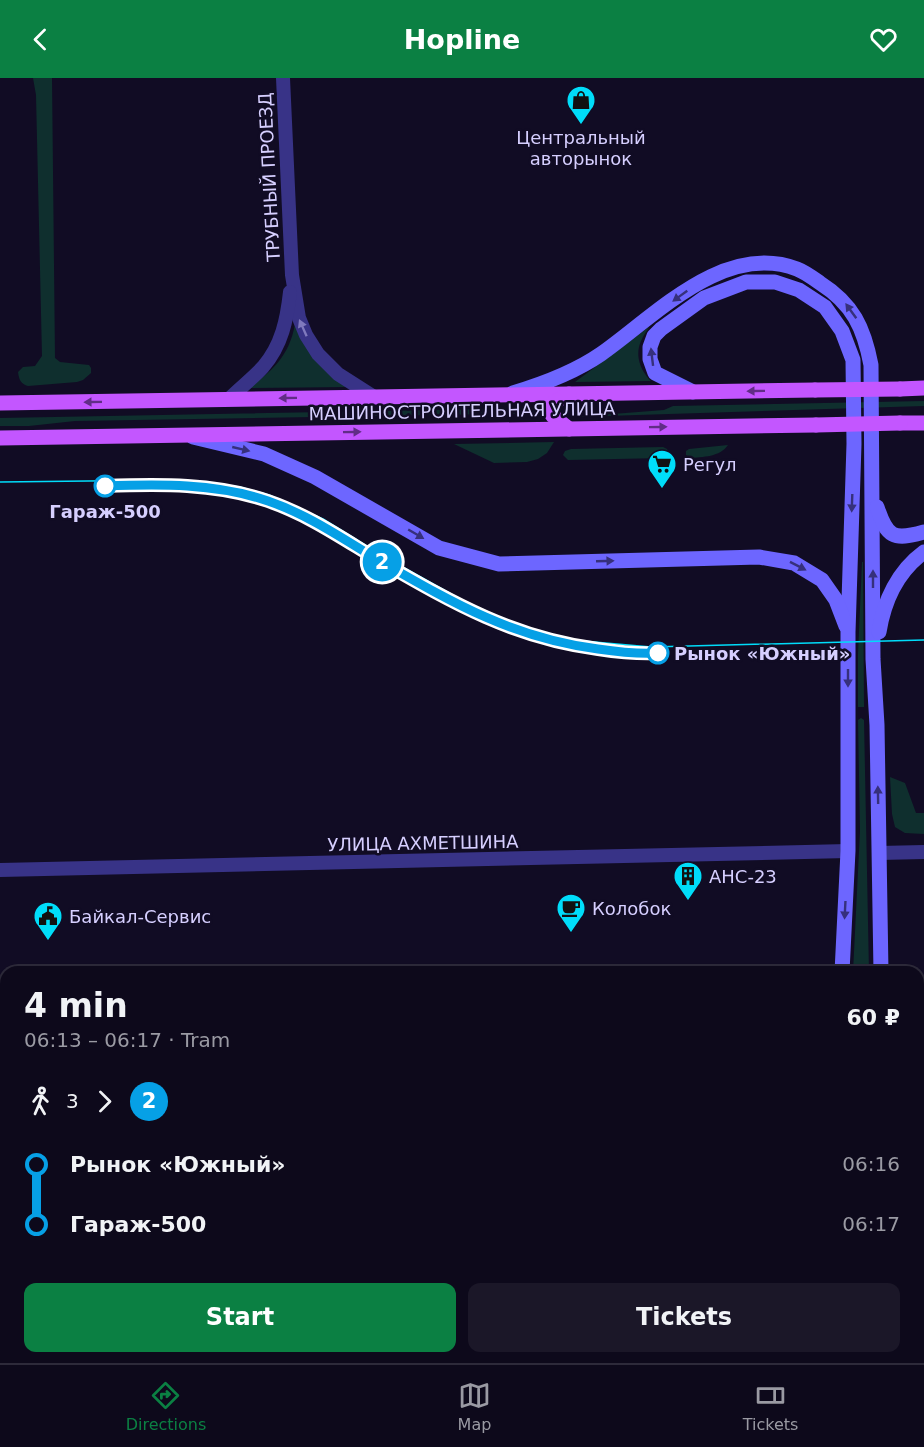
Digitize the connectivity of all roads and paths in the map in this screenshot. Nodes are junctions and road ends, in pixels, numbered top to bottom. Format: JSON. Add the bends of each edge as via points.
{"nodes":[{"id":1,"x":283,"y":78,"type":"edge"},
{"id":2,"x":292,"y":275,"type":"junction"},
{"id":3,"x":924,"y":388,"type":"edge"},
{"id":4,"x":693,"y":392,"type":"junction"},
{"id":5,"x":569,"y":394,"type":"junction"},
{"id":6,"x":508,"y":395,"type":"junction"},
{"id":7,"x":374,"y":397,"type":"junction"},
{"id":8,"x":229,"y":399,"type":"junction"},
{"id":9,"x":0,"y":403,"type":"edge"},
{"id":10,"x":924,"y":423,"type":"edge"},
{"id":11,"x":569,"y":429,"type":"junction"},
{"id":12,"x":184,"y":435,"type":"junction"},
{"id":13,"x":0,"y":438,"type":"edge"},
{"id":14,"x":873,"y":493,"type":"junction"},
{"id":15,"x":924,"y":532,"type":"edge"},
{"id":16,"x":924,"y":552,"type":"edge"},
{"id":17,"x":848,"y":632,"type":"junction"},
{"id":18,"x":873,"y":658,"type":"junction"},
{"id":19,"x":848,"y":724,"type":"junction"},
{"id":20,"x":877,"y":725,"type":"junction"},
{"id":21,"x":848,"y":851,"type":"junction"},
{"id":22,"x":924,"y":852,"type":"edge"},
{"id":23,"x":879,"y":853,"type":"junction"},
{"id":24,"x":0,"y":870,"type":"edge"},
{"id":25,"x":842,"y":966,"type":"edge"},
{"id":26,"x":881,"y":966,"type":"edge"}],
"edges":[{"from":1,"to":2,"type":"street","name":"ТРУБНЫЙ ПРОЕЗД"},
{"from":7,"to":2,"type":"street","one_way":true,"via":[[338,374],[318,354],[299,318]]},
{"from":2,"to":8,"type":"street","via":[[286,323],[275,349],[263,367]]},
{"from":3,"to":4,"type":"main road","name":"МАШИНОСТРОИТЕЛЬНАЯ УЛИЦА","one_way":true,"bridge":true},
{"from":4,"to":5,"type":"main road","name":"МАШИНОСТРОИТЕЛЬНАЯ УЛИЦА"},
{"from":4,"to":17,"type":"main road","one_way":true,"via":[[655,373],[650,347],[661,329],[704,298],[725,289],[746,282],[775,282],[799,290],[825,307],[842,331],[853,360]]},
{"from":5,"to":6,"type":"main road","name":"МАШИНОСТРОИТЕЛЬНАЯ УЛИЦА"},
{"from":5,"to":11,"type":"main road","via":[[549,410]]},
{"from":6,"to":7,"type":"main road","name":"МАШИНОСТРОИТЕЛЬНАЯ УЛИЦА"},
{"from":14,"to":6,"type":"main road","one_way":true,"via":[[871,365],[867,346],[855,315],[843,301],[797,269],[752,264],[723,270],[699,282],[599,356]]},
{"from":7,"to":8,"type":"main road","name":"МАШИНОСТРОИТЕЛЬНАЯ УЛИЦА","one_way":true},
{"from":8,"to":9,"type":"main road","name":"МАШИНОСТРОИТЕЛЬНАЯ УЛИЦА","one_way":true},
{"from":11,"to":10,"type":"main road","name":"МАШИНОСТРОИТЕЛЬНАЯ УЛИЦА","one_way":true,"bridge":true},
{"from":12,"to":11,"type":"main road","name":"МАШИНОСТРОИТЕЛЬНАЯ УЛИЦА","one_way":true},
{"from":12,"to":13,"type":"main road","name":"МАШИНОСТРОИТЕЛЬНАЯ УЛИЦА"},
{"from":12,"to":17,"type":"main road","one_way":true,"via":[[264,454],[315,477],[439,548],[499,564],[759,557],[794,563],[822,580],[836,600]]},
{"from":14,"to":15,"type":"main road","via":[[886,530],[895,537]]},
{"from":18,"to":14,"type":"main road","one_way":true},
{"from":16,"to":18,"type":"main road","via":[[897,580],[881,620]]},
{"from":17,"to":19,"type":"main road","one_way":true},
{"from":18,"to":20,"type":"main road"},
{"from":19,"to":20,"type":"main road","via":[[860,712]]},
{"from":19,"to":21,"type":"main road"},
{"from":23,"to":20,"type":"main road","one_way":true},
{"from":21,"to":24,"type":"street","name":"УЛИЦА АХМЕТШИНА"},
{"from":21,"to":25,"type":"main road","one_way":true},
{"from":22,"to":23,"type":"street"},
{"from":23,"to":26,"type":"main road"}]}
